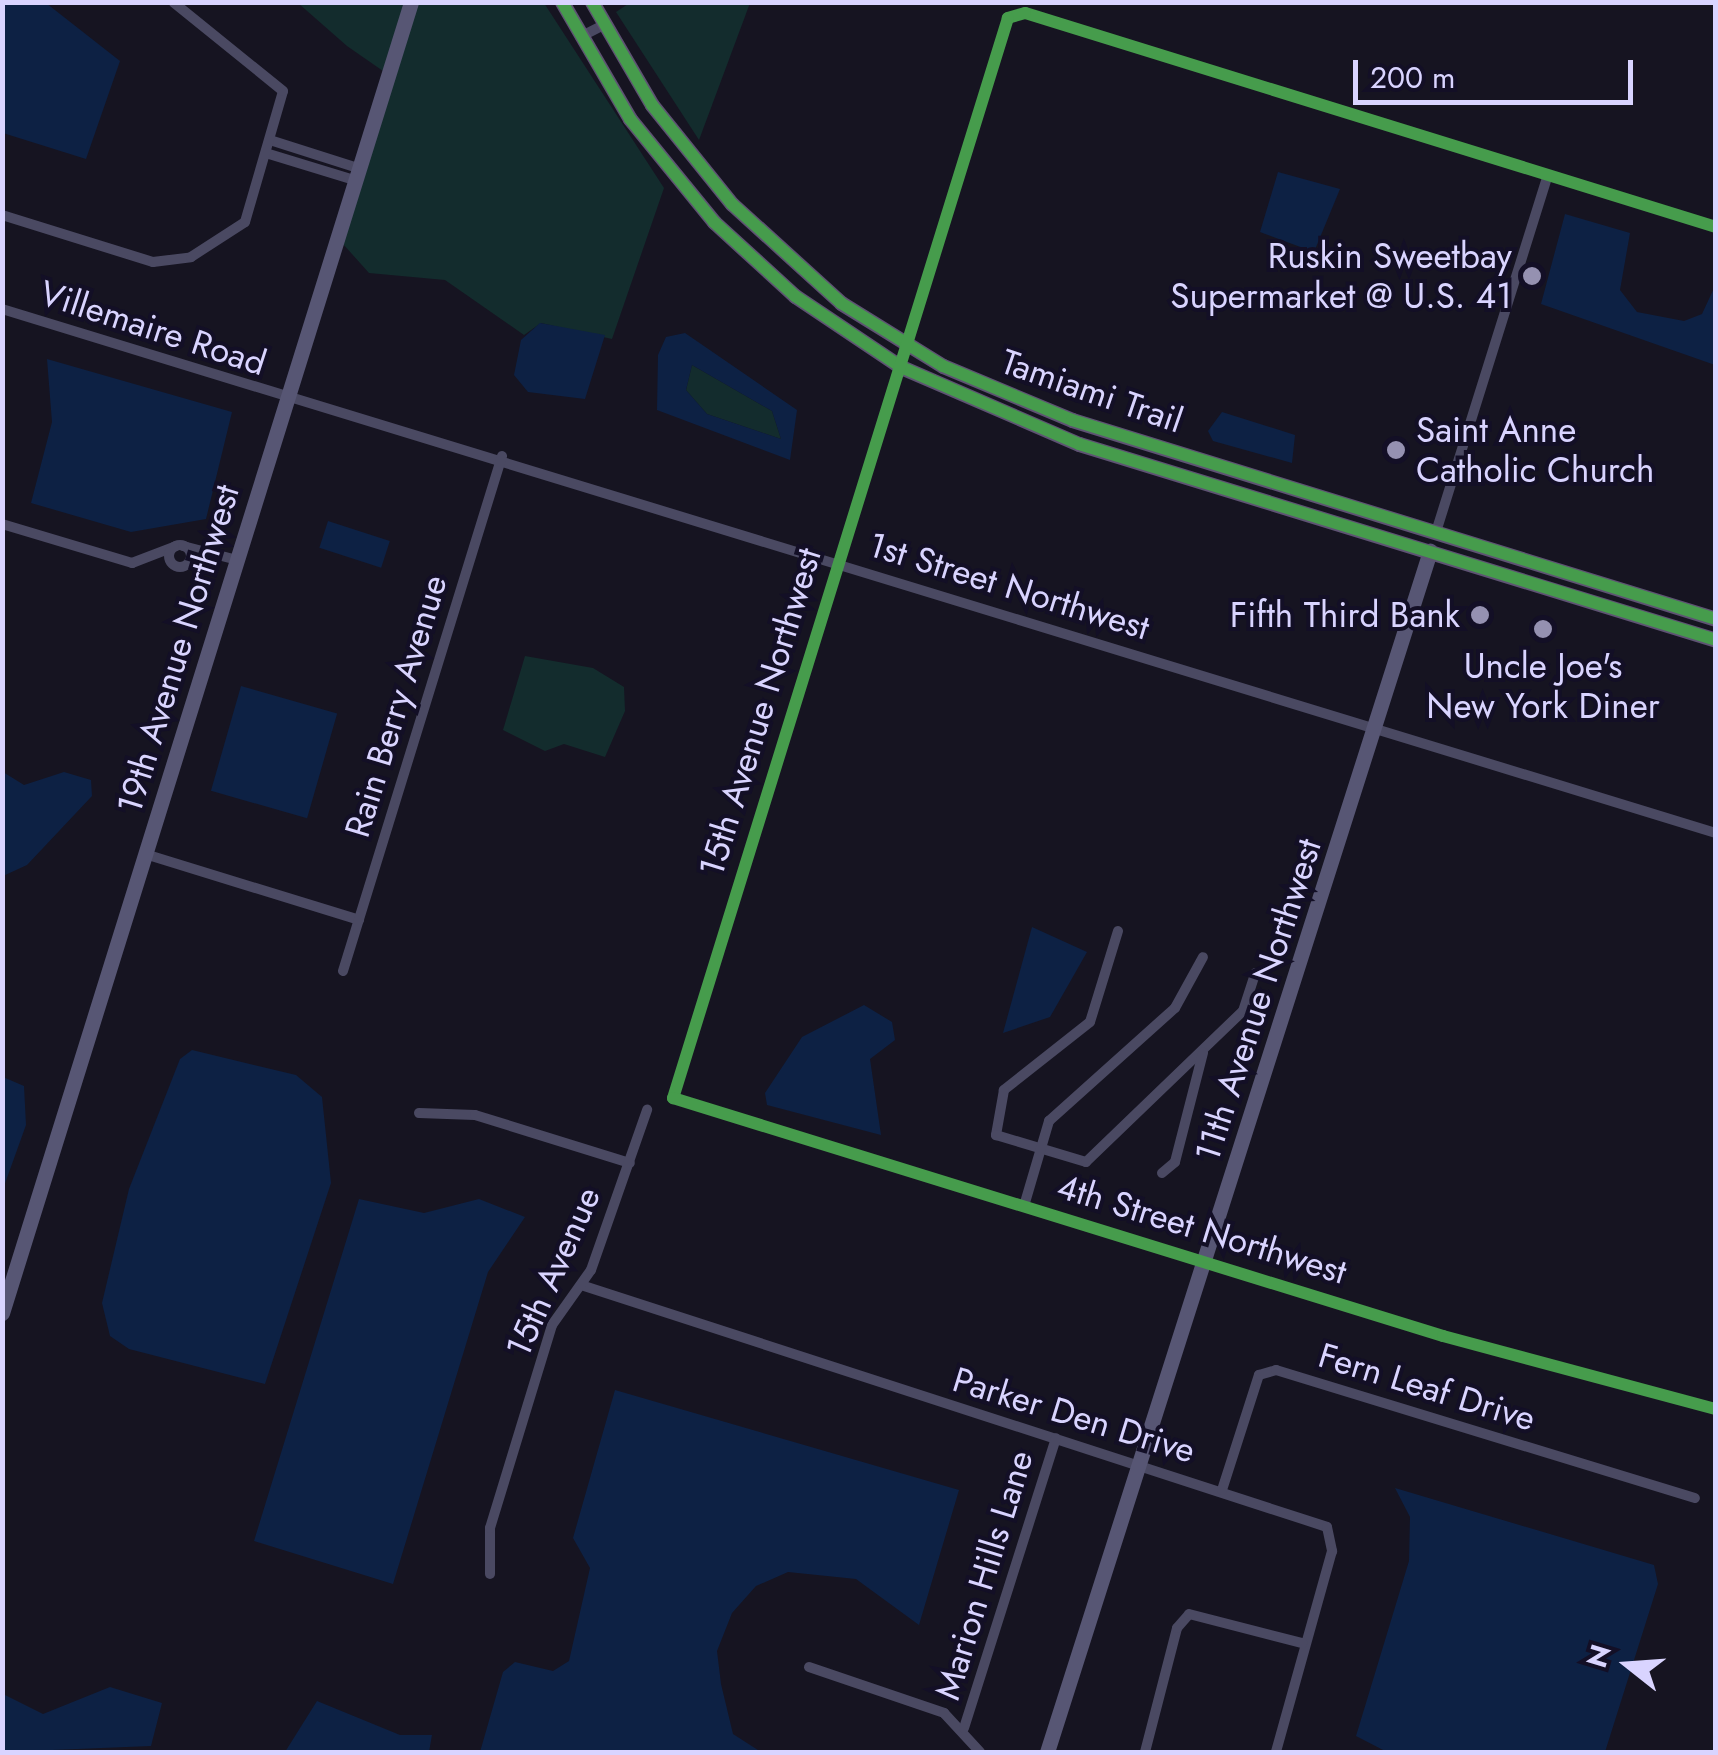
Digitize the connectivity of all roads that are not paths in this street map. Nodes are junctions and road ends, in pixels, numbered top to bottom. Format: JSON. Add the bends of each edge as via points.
{"nodes":[{"id":1,"x":411,"y":2,"type":"edge"},
{"id":2,"x":562,"y":2,"type":"edge"},
{"id":3,"x":592,"y":2,"type":"edge"},
{"id":4,"x":176,"y":4,"type":"edge"},
{"id":5,"x":604,"y":25,"type":"junction"},
{"id":6,"x":580,"y":37,"type":"junction"},
{"id":7,"x":273,"y":142,"type":"junction"},
{"id":8,"x":269,"y":154,"type":"junction"},
{"id":9,"x":320,"y":156,"type":"junction"},
{"id":10,"x":316,"y":169,"type":"junction"},
{"id":11,"x":356,"y":174,"type":"junction"},
{"id":12,"x":1548,"y":175,"type":"junction"},
{"id":13,"x":2,"y":215,"type":"edge"},
{"id":14,"x":1716,"y":227,"type":"edge"},
{"id":15,"x":2,"y":309,"type":"edge"},
{"id":16,"x":906,"y":345,"type":"junction"},
{"id":17,"x":900,"y":366,"type":"junction"},
{"id":18,"x":286,"y":400,"type":"junction"},
{"id":19,"x":1109,"y":432,"type":"junction"},
{"id":20,"x":1102,"y":451,"type":"junction"},
{"id":21,"x":502,"y":456,"type":"junction"},
{"id":22,"x":1226,"y":468,"type":"junction"},
{"id":23,"x":1220,"y":487,"type":"junction"},
{"id":24,"x":2,"y":524,"type":"edge"},
{"id":25,"x":1436,"y":532,"type":"junction"},
{"id":26,"x":1381,"y":536,"type":"junction"},
{"id":27,"x":1459,"y":540,"type":"junction"},
{"id":28,"x":180,"y":546,"type":"junction"},
{"id":29,"x":206,"y":550,"type":"junction"},
{"id":30,"x":1430,"y":551,"type":"junction"},
{"id":31,"x":153,"y":555,"type":"junction"},
{"id":32,"x":190,"y":558,"type":"junction"},
{"id":33,"x":237,"y":560,"type":"junction"},
{"id":34,"x":170,"y":561,"type":"junction"},
{"id":35,"x":838,"y":562,"type":"junction"},
{"id":36,"x":1716,"y":619,"type":"edge"},
{"id":37,"x":1716,"y":640,"type":"edge"},
{"id":38,"x":1376,"y":731,"type":"junction"},
{"id":39,"x":1716,"y":832,"type":"edge"},
{"id":40,"x":145,"y":854,"type":"junction"},
{"id":41,"x":358,"y":920,"type":"junction"},
{"id":42,"x":1118,"y":931,"type":"dead end"},
{"id":43,"x":1203,"y":957,"type":"dead end"},
{"id":44,"x":343,"y":972,"type":"dead end"},
{"id":45,"x":1255,"y":973,"type":"dead end"},
{"id":46,"x":1203,"y":1052,"type":"junction"},
{"id":47,"x":673,"y":1098,"type":"joint"},
{"id":48,"x":646,"y":1110,"type":"dead end"},
{"id":49,"x":418,"y":1113,"type":"dead end"},
{"id":50,"x":1041,"y":1149,"type":"junction"},
{"id":51,"x":630,"y":1163,"type":"junction"},
{"id":52,"x":1162,"y":1173,"type":"dead end"},
{"id":53,"x":1024,"y":1206,"type":"junction"},
{"id":54,"x":1204,"y":1261,"type":"junction"},
{"id":55,"x":580,"y":1285,"type":"junction"},
{"id":56,"x":2,"y":1313,"type":"edge"},
{"id":57,"x":1716,"y":1409,"type":"edge"},
{"id":58,"x":1056,"y":1438,"type":"junction"},
{"id":59,"x":1136,"y":1462,"type":"junction"},
{"id":60,"x":1222,"y":1490,"type":"junction"},
{"id":61,"x":1695,"y":1498,"type":"dead end"},
{"id":62,"x":490,"y":1574,"type":"dead end"},
{"id":63,"x":1302,"y":1643,"type":"junction"},
{"id":64,"x":809,"y":1667,"type":"dead end"},
{"id":65,"x":964,"y":1728,"type":"junction"},
{"id":66,"x":980,"y":1752,"type":"edge"},
{"id":67,"x":1047,"y":1752,"type":"edge"},
{"id":68,"x":1145,"y":1752,"type":"edge"},
{"id":69,"x":1276,"y":1752,"type":"edge"}],
"edges":[{"from":1,"to":11,"type":"street","name":"19th Avenue Northwest"},
{"from":2,"to":6,"type":"main road","name":"Tamiami Trail"},
{"from":3,"to":5,"type":"main road","name":"Tamiami Trail"},
{"from":4,"to":7,"type":"street","via":[[283,91]]},
{"from":5,"to":6,"type":"street"},
{"from":5,"to":16,"type":"main road","name":"Tamiami Trail","via":[[660,116],[732,204],[814,280]]},
{"from":6,"to":17,"type":"main road","name":"Tamiami Trail","via":[[630,119],[714,222],[790,292]]},
{"from":7,"to":8,"type":"street"},
{"from":7,"to":9,"type":"street"},
{"from":8,"to":10,"type":"street"},
{"from":8,"to":13,"type":"street","via":[[245,222],[177,261]]},
{"from":9,"to":10,"type":"street"},
{"from":9,"to":11,"type":"street"},
{"from":10,"to":11,"type":"street"},
{"from":11,"to":18,"type":"street","name":"19th Avenue Northwest"},
{"from":12,"to":14,"type":"street"},
{"from":12,"to":16,"type":"street","name":"15th Avenue Northwest","via":[[1025,13],[1008,18]]},
{"from":12,"to":25,"type":"street"},
{"from":15,"to":18,"type":"street","name":"Villemaire Road"},
{"from":16,"to":17,"type":"street","name":"15th Avenue Northwest"},
{"from":16,"to":19,"type":"main road","name":"Tamiami Trail","via":[[984,387]]},
{"from":17,"to":20,"type":"main road","name":"Tamiami Trail"},
{"from":17,"to":35,"type":"street","name":"15th Avenue Northwest"},
{"from":18,"to":21,"type":"street","name":"1st Street Northwest","via":[[311,397]]},
{"from":18,"to":33,"type":"street","name":"19th Avenue Northwest"},
{"from":19,"to":20,"type":"main road"},
{"from":19,"to":22,"type":"main road","name":"Tamiami Trail"},
{"from":20,"to":23,"type":"main road","name":"Tamiami Trail"},
{"from":21,"to":35,"type":"street","name":"1st Street Northwest"},
{"from":21,"to":41,"type":"street","name":"Rain Berry Avenue"},
{"from":22,"to":23,"type":"main road"},
{"from":22,"to":25,"type":"main road","name":"Tamiami Trail"},
{"from":23,"to":26,"type":"main road","name":"Tamiami Trail"},
{"from":24,"to":31,"type":"street","via":[[117,560]]},
{"from":25,"to":26,"type":"main road"},
{"from":25,"to":27,"type":"main road","name":"Tamiami Trail"},
{"from":26,"to":30,"type":"main road","name":"Tamiami Trail"},
{"from":27,"to":30,"type":"main road"},
{"from":27,"to":36,"type":"main road","name":"Tamiami Trail"},
{"from":28,"to":29,"type":"street"},
{"from":28,"to":31,"type":"street"},
{"from":28,"to":32,"type":"street"},
{"from":28,"to":34,"type":"street"},
{"from":29,"to":32,"type":"street"},
{"from":29,"to":33,"type":"street"},
{"from":30,"to":37,"type":"main road","name":"Tamiami Trail"},
{"from":30,"to":38,"type":"street","name":"11th Avenue Northwest"},
{"from":31,"to":34,"type":"street"},
{"from":32,"to":34,"type":"street"},
{"from":33,"to":40,"type":"street","name":"19th Avenue Northwest"},
{"from":35,"to":38,"type":"street","name":"1st Street Northwest"},
{"from":35,"to":47,"type":"street","name":"15th Avenue Northwest"},
{"from":38,"to":39,"type":"street","name":"1st Street Northwest"},
{"from":38,"to":54,"type":"street","name":"11th Avenue Northwest"},
{"from":40,"to":41,"type":"street"},
{"from":40,"to":56,"type":"street","name":"19th Avenue Northwest"},
{"from":41,"to":44,"type":"street","name":"Rain Berry Avenue"},
{"from":42,"to":50,"type":"street","via":[[1090,1022],[1004,1090],[993,1129]]},
{"from":43,"to":50,"type":"street","via":[[1192,990],[1050,1121]]},
{"from":45,"to":46,"type":"street","via":[[1244,1011]]},
{"from":46,"to":50,"type":"street","via":[[1086,1162]]},
{"from":46,"to":52,"type":"street","via":[[1174,1162]]},
{"from":47,"to":53,"type":"street","name":"4th Street Northwest"},
{"from":48,"to":51,"type":"street","name":"15th Avenue"},
{"from":49,"to":51,"type":"street","via":[[475,1115]]},
{"from":50,"to":53,"type":"street"},
{"from":51,"to":55,"type":"street","name":"15th Avenue"},
{"from":53,"to":54,"type":"street","name":"4th Street Northwest"},
{"from":54,"to":57,"type":"street","name":"4th Street Northwest"},
{"from":54,"to":59,"type":"street","name":"11th Avenue Northwest"},
{"from":55,"to":58,"type":"street","name":"Parker Den Drive"},
{"from":55,"to":62,"type":"street","name":"15th Avenue","via":[[560,1309],[538,1369],[490,1528]]},
{"from":58,"to":59,"type":"street","name":"Parker Den Drive"},
{"from":58,"to":65,"type":"street","name":"Marion Hills Lane"},
{"from":59,"to":60,"type":"street","name":"Parker Den Drive"},
{"from":59,"to":67,"type":"street","name":"11th Avenue Northwest"},
{"from":60,"to":61,"type":"street","name":"Fern Leaf Drive","via":[[1259,1375],[1276,1370]]},
{"from":60,"to":63,"type":"street","name":"Parker Den Drive","via":[[1314,1520],[1334,1538]]},
{"from":63,"to":68,"type":"street","via":[[1189,1614],[1177,1628]]},
{"from":63,"to":69,"type":"street","name":"Parker Den Drive"},
{"from":64,"to":65,"type":"street","via":[[924,1704]]},
{"from":65,"to":66,"type":"street"}]}
